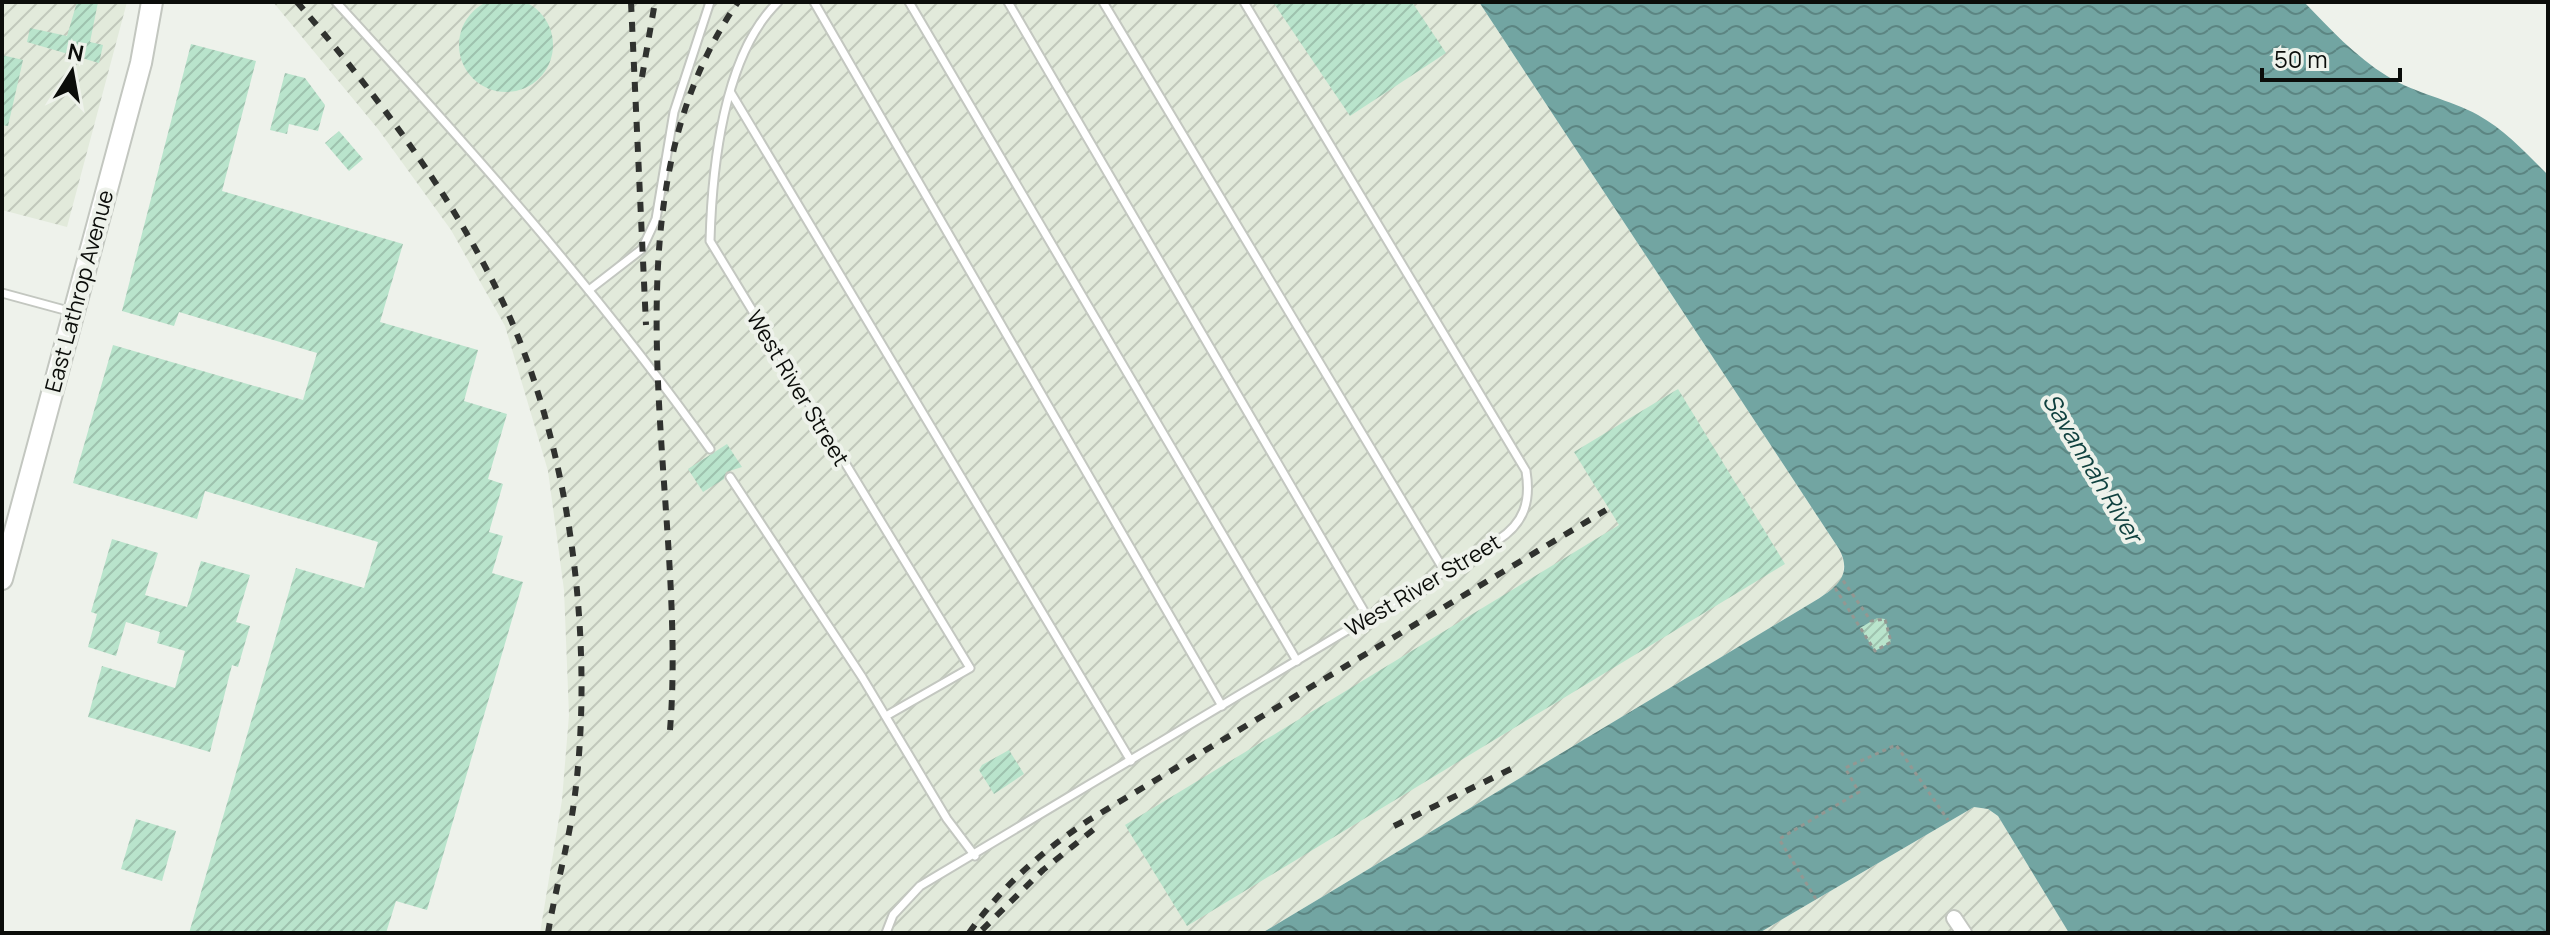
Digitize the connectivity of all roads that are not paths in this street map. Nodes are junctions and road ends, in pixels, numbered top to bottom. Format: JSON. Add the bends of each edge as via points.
{"nodes":[{"id":1,"x":152,"y":2,"type":"edge"},
{"id":2,"x":336,"y":2,"type":"edge"},
{"id":3,"x":710,"y":2,"type":"edge"},
{"id":4,"x":778,"y":2,"type":"edge"},
{"id":5,"x":814,"y":2,"type":"edge"},
{"id":6,"x":909,"y":2,"type":"edge"},
{"id":7,"x":1008,"y":2,"type":"edge"},
{"id":8,"x":1103,"y":2,"type":"edge"},
{"id":9,"x":1244,"y":2,"type":"edge"},
{"id":10,"x":731,"y":93,"type":"junction"},
{"id":11,"x":589,"y":290,"type":"junction"},
{"id":12,"x":2,"y":293,"type":"edge"},
{"id":13,"x":74,"y":312,"type":"junction"},
{"id":14,"x":710,"y":449,"type":"dead end"},
{"id":15,"x":730,"y":477,"type":"dead end"},
{"id":16,"x":1445,"y":572,"type":"junction"},
{"id":17,"x":2,"y":579,"type":"edge"},
{"id":18,"x":1368,"y":618,"type":"junction"},
{"id":19,"x":1297,"y":661,"type":"junction"},
{"id":20,"x":1222,"y":706,"type":"junction"},
{"id":21,"x":886,"y":716,"type":"junction"},
{"id":22,"x":1131,"y":761,"type":"junction"},
{"id":23,"x":975,"y":856,"type":"junction"},
{"id":24,"x":1954,"y":918,"type":"dead end"},
{"id":25,"x":886,"y":933,"type":"edge"},
{"id":26,"x":1964,"y":933,"type":"edge"}],
"edges":[{"from":1,"to":13,"type":"street","name":"East Lathrop Avenue","via":[[141,63]]},
{"from":2,"to":11,"type":"lane","via":[[488,167]]},
{"from":3,"to":11,"type":"lane","via":[[674,112],[656,219],[642,249]]},
{"from":4,"to":10,"type":"lane","name":"West River Street","via":[[757,27]]},
{"from":5,"to":20,"type":"lane"},
{"from":6,"to":19,"type":"lane"},
{"from":7,"to":18,"type":"lane"},
{"from":8,"to":16,"type":"lane"},
{"from":9,"to":16,"type":"lane","name":"West River Street","via":[[1526,471],[1524,515],[1513,530]]},
{"from":10,"to":21,"type":"lane","name":"West River Street","via":[[712,173],[710,241],[970,668]]},
{"from":10,"to":22,"type":"lane"},
{"from":11,"to":14,"type":"lane","via":[[660,376]]},
{"from":12,"to":13,"type":"lane"},
{"from":13,"to":17,"type":"street","name":"East Lathrop Avenue"},
{"from":15,"to":21,"type":"lane"},
{"from":16,"to":18,"type":"lane","name":"West River Street"},
{"from":18,"to":19,"type":"lane","name":"West River Street"},
{"from":19,"to":20,"type":"lane","name":"West River Street"},
{"from":20,"to":22,"type":"lane","name":"West River Street"},
{"from":21,"to":23,"type":"lane"},
{"from":22,"to":23,"type":"lane","name":"West River Street"},
{"from":23,"to":25,"type":"lane","name":"West River Street","via":[[920,886],[893,915]]},
{"from":24,"to":26,"type":"street"}]}
